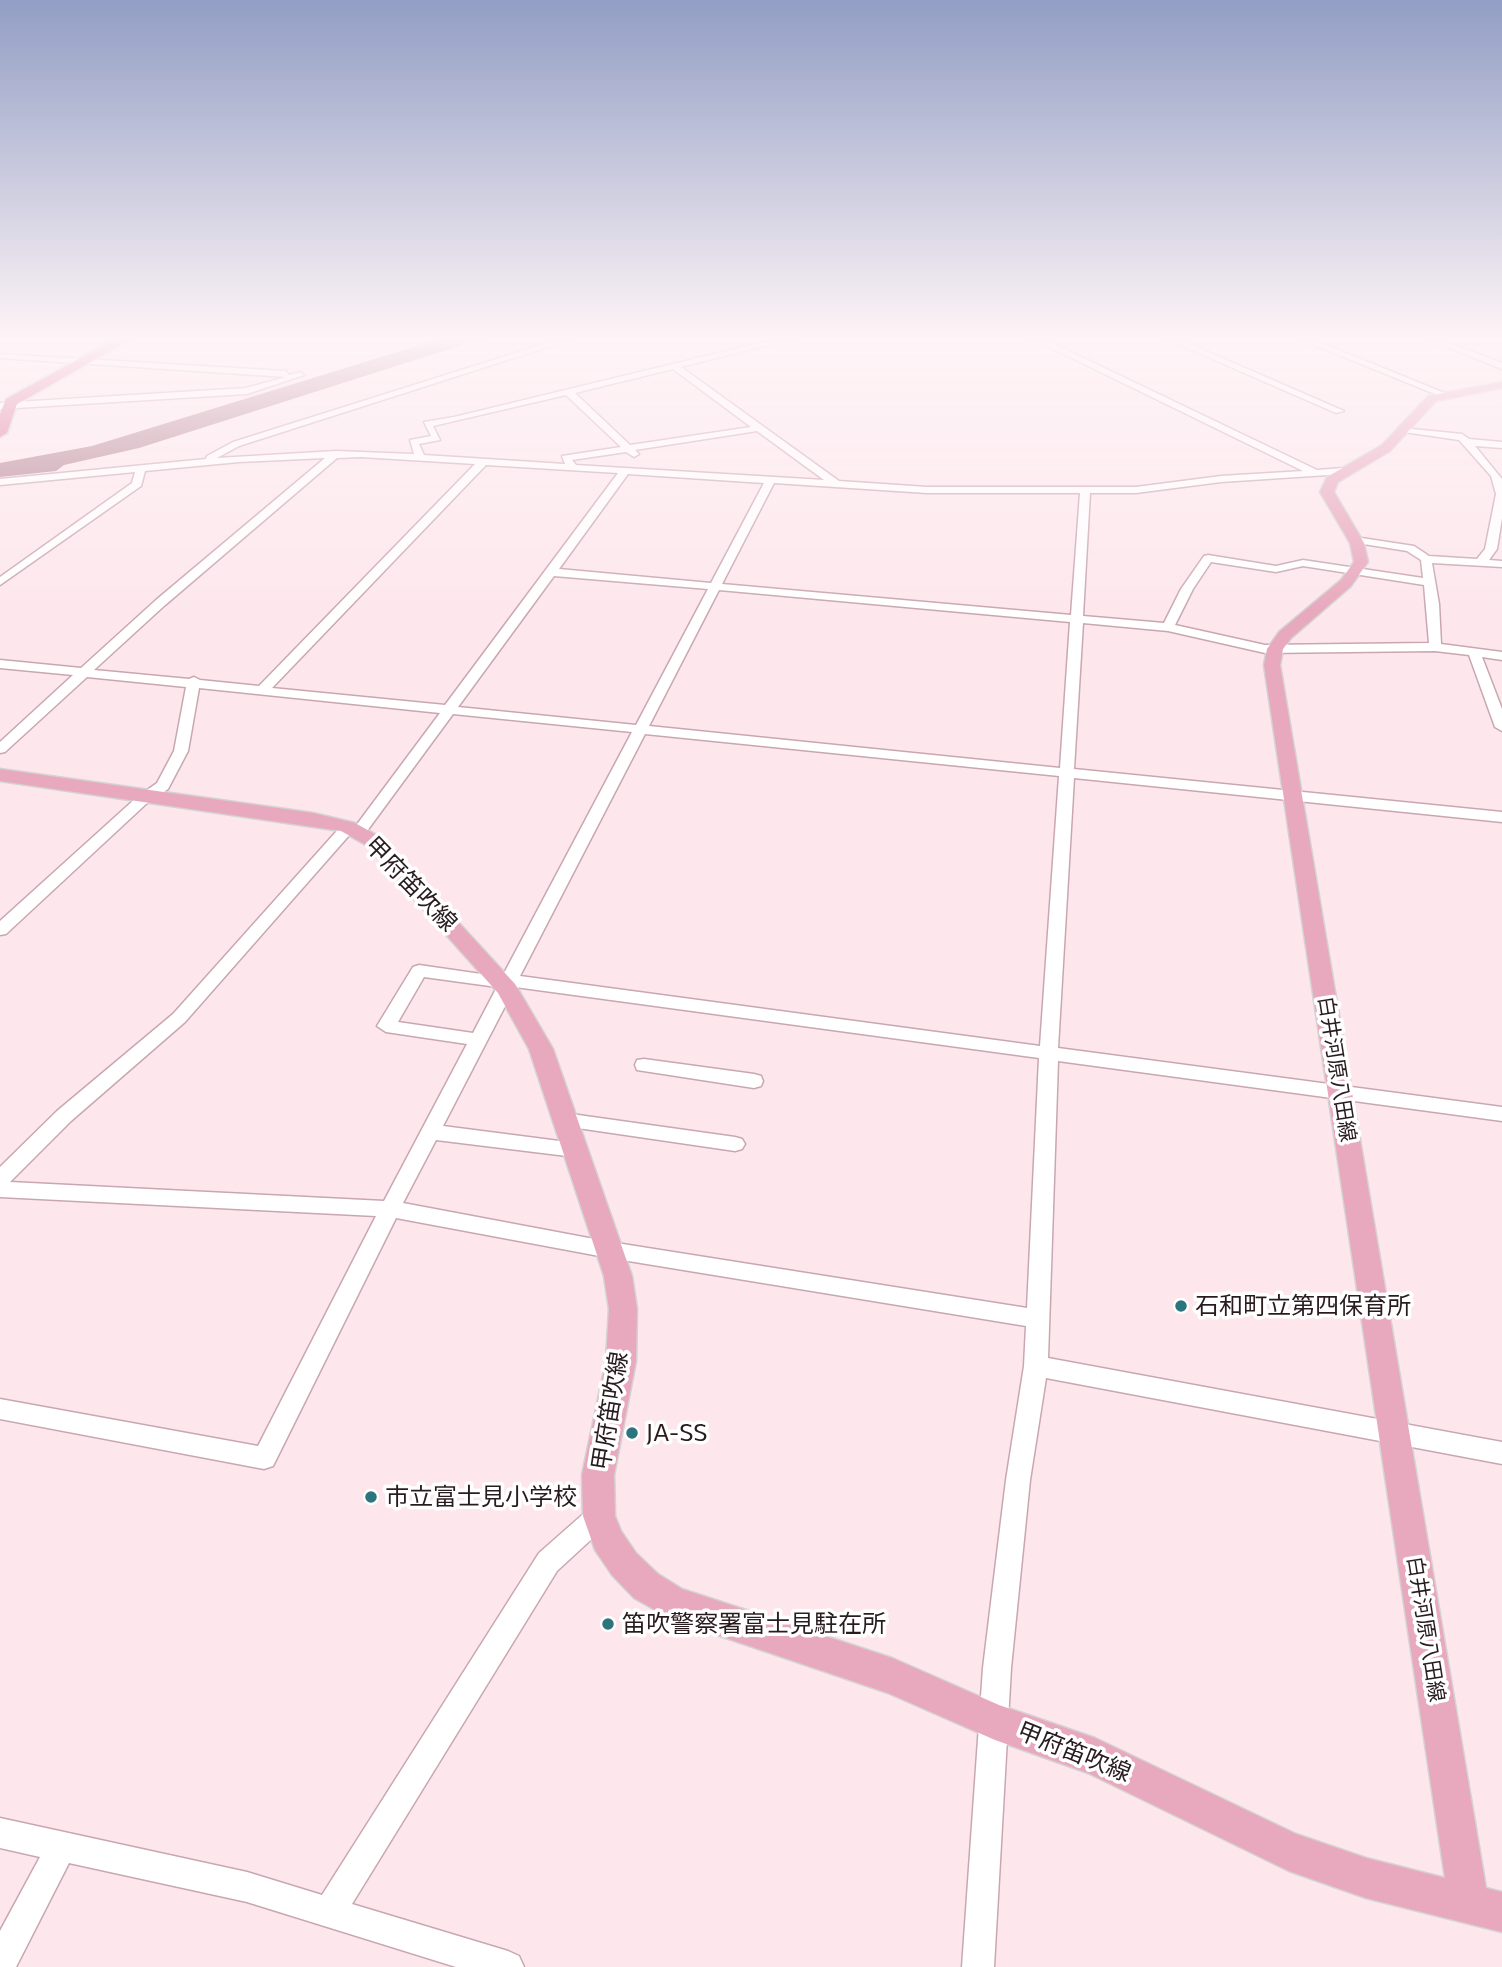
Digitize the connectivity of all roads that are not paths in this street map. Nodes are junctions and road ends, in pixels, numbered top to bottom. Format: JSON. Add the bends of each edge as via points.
{"nodes":[{"id":1,"x":281,"y":430,"type":"edge"},
{"id":2,"x":431,"y":430,"type":"edge"},
{"id":3,"x":608,"y":430,"type":"edge"},
{"id":4,"x":750,"y":430,"type":"edge"},
{"id":5,"x":763,"y":430,"type":"edge"},
{"id":6,"x":1231,"y":430,"type":"edge"},
{"id":7,"x":1402,"y":431,"type":"joint"},
{"id":8,"x":1467,"y":442,"type":"junction"},
{"id":9,"x":1502,"y":445,"type":"edge"},
{"id":10,"x":629,"y":449,"type":"junction"},
{"id":11,"x":336,"y":454,"type":"junction"},
{"id":12,"x":420,"y":458,"type":"junction"},
{"id":13,"x":195,"y":463,"type":"junction"},
{"id":14,"x":482,"y":463,"type":"junction"},
{"id":15,"x":572,"y":468,"type":"junction"},
{"id":16,"x":140,"y":470,"type":"junction"},
{"id":17,"x":625,"y":471,"type":"junction"},
{"id":18,"x":654,"y":473,"type":"junction"},
{"id":19,"x":1329,"y":476,"type":"junction"},
{"id":20,"x":770,"y":481,"type":"junction"},
{"id":21,"x":0,"y":482,"type":"edge"},
{"id":22,"x":836,"y":485,"type":"junction"},
{"id":23,"x":1085,"y":491,"type":"junction"},
{"id":24,"x":1355,"y":540,"type":"junction"},
{"id":25,"x":1426,"y":559,"type":"junction"},
{"id":26,"x":1481,"y":562,"type":"junction"},
{"id":27,"x":1502,"y":564,"type":"edge"},
{"id":28,"x":552,"y":572,"type":"junction"},
{"id":29,"x":1357,"y":572,"type":"junction"},
{"id":30,"x":0,"y":582,"type":"edge"},
{"id":31,"x":1429,"y":582,"type":"junction"},
{"id":32,"x":716,"y":587,"type":"junction"},
{"id":33,"x":1075,"y":619,"type":"junction"},
{"id":34,"x":1168,"y":628,"type":"junction"},
{"id":35,"x":1435,"y":647,"type":"junction"},
{"id":36,"x":1275,"y":649,"type":"junction"},
{"id":37,"x":1474,"y":653,"type":"junction"},
{"id":38,"x":1502,"y":656,"type":"edge"},
{"id":39,"x":0,"y":664,"type":"edge"},
{"id":40,"x":85,"y":673,"type":"junction"},
{"id":41,"x":194,"y":681,"type":"junction"},
{"id":42,"x":264,"y":688,"type":"junction"},
{"id":43,"x":450,"y":709,"type":"junction"},
{"id":44,"x":1502,"y":727,"type":"edge"},
{"id":45,"x":642,"y":728,"type":"junction"},
{"id":46,"x":0,"y":748,"type":"edge"},
{"id":47,"x":1067,"y":772,"type":"junction"},
{"id":48,"x":0,"y":775,"type":"edge"},
{"id":49,"x":152,"y":795,"type":"junction"},
{"id":50,"x":1293,"y":796,"type":"junction"},
{"id":51,"x":1502,"y":817,"type":"edge"},
{"id":52,"x":353,"y":829,"type":"junction"},
{"id":53,"x":0,"y":930,"type":"edge"},
{"id":54,"x":506,"y":984,"type":"junction"},
{"id":55,"x":480,"y":1040,"type":"junction"},
{"id":56,"x":1049,"y":1052,"type":"junction"},
{"id":57,"x":644,"y":1065,"type":"dead end"},
{"id":58,"x":754,"y":1081,"type":"dead end"},
{"id":59,"x":1340,"y":1093,"type":"junction"},
{"id":60,"x":1502,"y":1114,"type":"edge"},
{"id":61,"x":431,"y":1132,"type":"junction"},
{"id":62,"x":570,"y":1135,"type":"junction"},
{"id":63,"x":735,"y":1144,"type":"dead end"},
{"id":64,"x":0,"y":1179,"type":"edge"},
{"id":65,"x":0,"y":1189,"type":"edge"},
{"id":66,"x":390,"y":1209,"type":"junction"},
{"id":67,"x":610,"y":1250,"type":"junction"},
{"id":68,"x":1037,"y":1319,"type":"junction"},
{"id":69,"x":1037,"y":1366,"type":"junction"},
{"id":70,"x":0,"y":1409,"type":"edge"},
{"id":71,"x":1396,"y":1434,"type":"junction"},
{"id":72,"x":1502,"y":1453,"type":"edge"},
{"id":73,"x":599,"y":1516,"type":"junction"},
{"id":74,"x":995,"y":1722,"type":"junction"},
{"id":75,"x":0,"y":1833,"type":"edge"},
{"id":76,"x":60,"y":1849,"type":"junction"},
{"id":77,"x":1486,"y":1908,"type":"edge"},
{"id":78,"x":329,"y":1912,"type":"junction"},
{"id":79,"x":0,"y":1964,"type":"edge"},
{"id":80,"x":508,"y":1967,"type":"edge"},
{"id":81,"x":978,"y":1967,"type":"edge"}],
"edges":[{"from":1,"to":13,"type":"street"},
{"from":2,"to":12,"type":"street","via":[[437,438],[412,442]]},
{"from":3,"to":10,"type":"street"},
{"from":4,"to":10,"type":"street"},
{"from":5,"to":22,"type":"street"},
{"from":6,"to":19,"type":"street"},
{"from":7,"to":8,"type":"street","via":[[1462,437]]},
{"from":7,"to":19,"type":"main road","via":[[1380,453]]},
{"from":8,"to":9,"type":"street"},
{"from":8,"to":26,"type":"street","via":[[1496,475],[1501,494],[1491,549]]},
{"from":10,"to":15,"type":"street","via":[[565,458]]},
{"from":10,"to":18,"type":"street"},
{"from":11,"to":12,"type":"street"},
{"from":11,"to":13,"type":"street"},
{"from":11,"to":40,"type":"street"},
{"from":12,"to":14,"type":"street"},
{"from":13,"to":16,"type":"street"},
{"from":14,"to":15,"type":"street"},
{"from":14,"to":42,"type":"street"},
{"from":15,"to":17,"type":"street"},
{"from":16,"to":21,"type":"street"},
{"from":16,"to":30,"type":"street","via":[[137,484]]},
{"from":17,"to":18,"type":"street"},
{"from":17,"to":28,"type":"street"},
{"from":18,"to":20,"type":"street"},
{"from":19,"to":23,"type":"street"},
{"from":19,"to":24,"type":"main road","via":[[1330,500]]},
{"from":20,"to":22,"type":"street"},
{"from":20,"to":32,"type":"street"},
{"from":22,"to":23,"type":"street"},
{"from":23,"to":33,"type":"street"},
{"from":24,"to":25,"type":"street","via":[[1410,548]]},
{"from":24,"to":29,"type":"main road","via":[[1362,558]]},
{"from":25,"to":26,"type":"street"},
{"from":25,"to":31,"type":"street"},
{"from":26,"to":27,"type":"street"},
{"from":28,"to":32,"type":"street"},
{"from":28,"to":43,"type":"street"},
{"from":29,"to":31,"type":"street"},
{"from":29,"to":34,"type":"street","via":[[1303,563],[1276,569],[1208,558]]},
{"from":29,"to":36,"type":"main road","via":[[1297,623]]},
{"from":31,"to":35,"type":"street"},
{"from":32,"to":33,"type":"street"},
{"from":32,"to":45,"type":"street"},
{"from":33,"to":34,"type":"street"},
{"from":33,"to":47,"type":"street"},
{"from":34,"to":36,"type":"street"},
{"from":35,"to":36,"type":"street"},
{"from":35,"to":37,"type":"street"},
{"from":36,"to":50,"type":"main road","name":"白井河原八田線","via":[[1272,665]]},
{"from":37,"to":38,"type":"street"},
{"from":37,"to":44,"type":"street"},
{"from":39,"to":40,"type":"street"},
{"from":40,"to":41,"type":"street"},
{"from":40,"to":46,"type":"street"},
{"from":41,"to":42,"type":"street"},
{"from":41,"to":49,"type":"street","via":[[181,751],[163,786]]},
{"from":42,"to":43,"type":"street"},
{"from":43,"to":45,"type":"street"},
{"from":43,"to":52,"type":"street"},
{"from":45,"to":47,"type":"street"},
{"from":45,"to":54,"type":"street"},
{"from":47,"to":50,"type":"street"},
{"from":47,"to":56,"type":"street"},
{"from":48,"to":49,"type":"main road","name":"甲府笛吹線"},
{"from":49,"to":52,"type":"main road","name":"甲府笛吹線"},
{"from":49,"to":53,"type":"street"},
{"from":50,"to":51,"type":"street"},
{"from":50,"to":59,"type":"main road","name":"白井河原八田線"},
{"from":52,"to":54,"type":"main road","name":"甲府笛吹線","via":[[391,860]]},
{"from":52,"to":64,"type":"street","via":[[179,1017],[64,1116]]},
{"from":54,"to":55,"type":"street"},
{"from":54,"to":55,"type":"street","via":[[419,971],[386,1026]]},
{"from":54,"to":56,"type":"street"},
{"from":54,"to":62,"type":"main road","name":"甲府笛吹線","via":[[541,1049]]},
{"from":55,"to":61,"type":"street"},
{"from":56,"to":59,"type":"street"},
{"from":56,"to":68,"type":"street"},
{"from":57,"to":58,"type":"street"},
{"from":59,"to":60,"type":"street"},
{"from":59,"to":71,"type":"main road","name":"白井河原八田線"},
{"from":61,"to":62,"type":"street"},
{"from":61,"to":66,"type":"street"},
{"from":62,"to":63,"type":"street"},
{"from":62,"to":67,"type":"main road","name":"甲府笛吹線"},
{"from":65,"to":66,"type":"street"},
{"from":66,"to":67,"type":"street"},
{"from":66,"to":70,"type":"street","via":[[264,1458]]},
{"from":67,"to":68,"type":"street"},
{"from":67,"to":73,"type":"main road","name":"甲府笛吹線","via":[[623,1308],[621,1361],[598,1475]]},
{"from":68,"to":69,"type":"street"},
{"from":69,"to":71,"type":"street"},
{"from":69,"to":74,"type":"street","via":[[1015,1507]]},
{"from":71,"to":72,"type":"street"},
{"from":71,"to":77,"type":"main road","name":"白井河原八田線"},
{"from":73,"to":74,"type":"main road","name":"甲府笛吹線","via":[[607,1539],[624,1564],[646,1586],[673,1603],[892,1676]]},
{"from":73,"to":78,"type":"street","via":[[548,1562]]},
{"from":74,"to":77,"type":"main road","name":"甲府笛吹線","via":[[1095,1757],[1289,1852],[1366,1878]]},
{"from":74,"to":81,"type":"street"},
{"from":75,"to":76,"type":"street"},
{"from":76,"to":78,"type":"street","via":[[247,1887]]},
{"from":76,"to":79,"type":"street"},
{"from":78,"to":80,"type":"street"}]}
